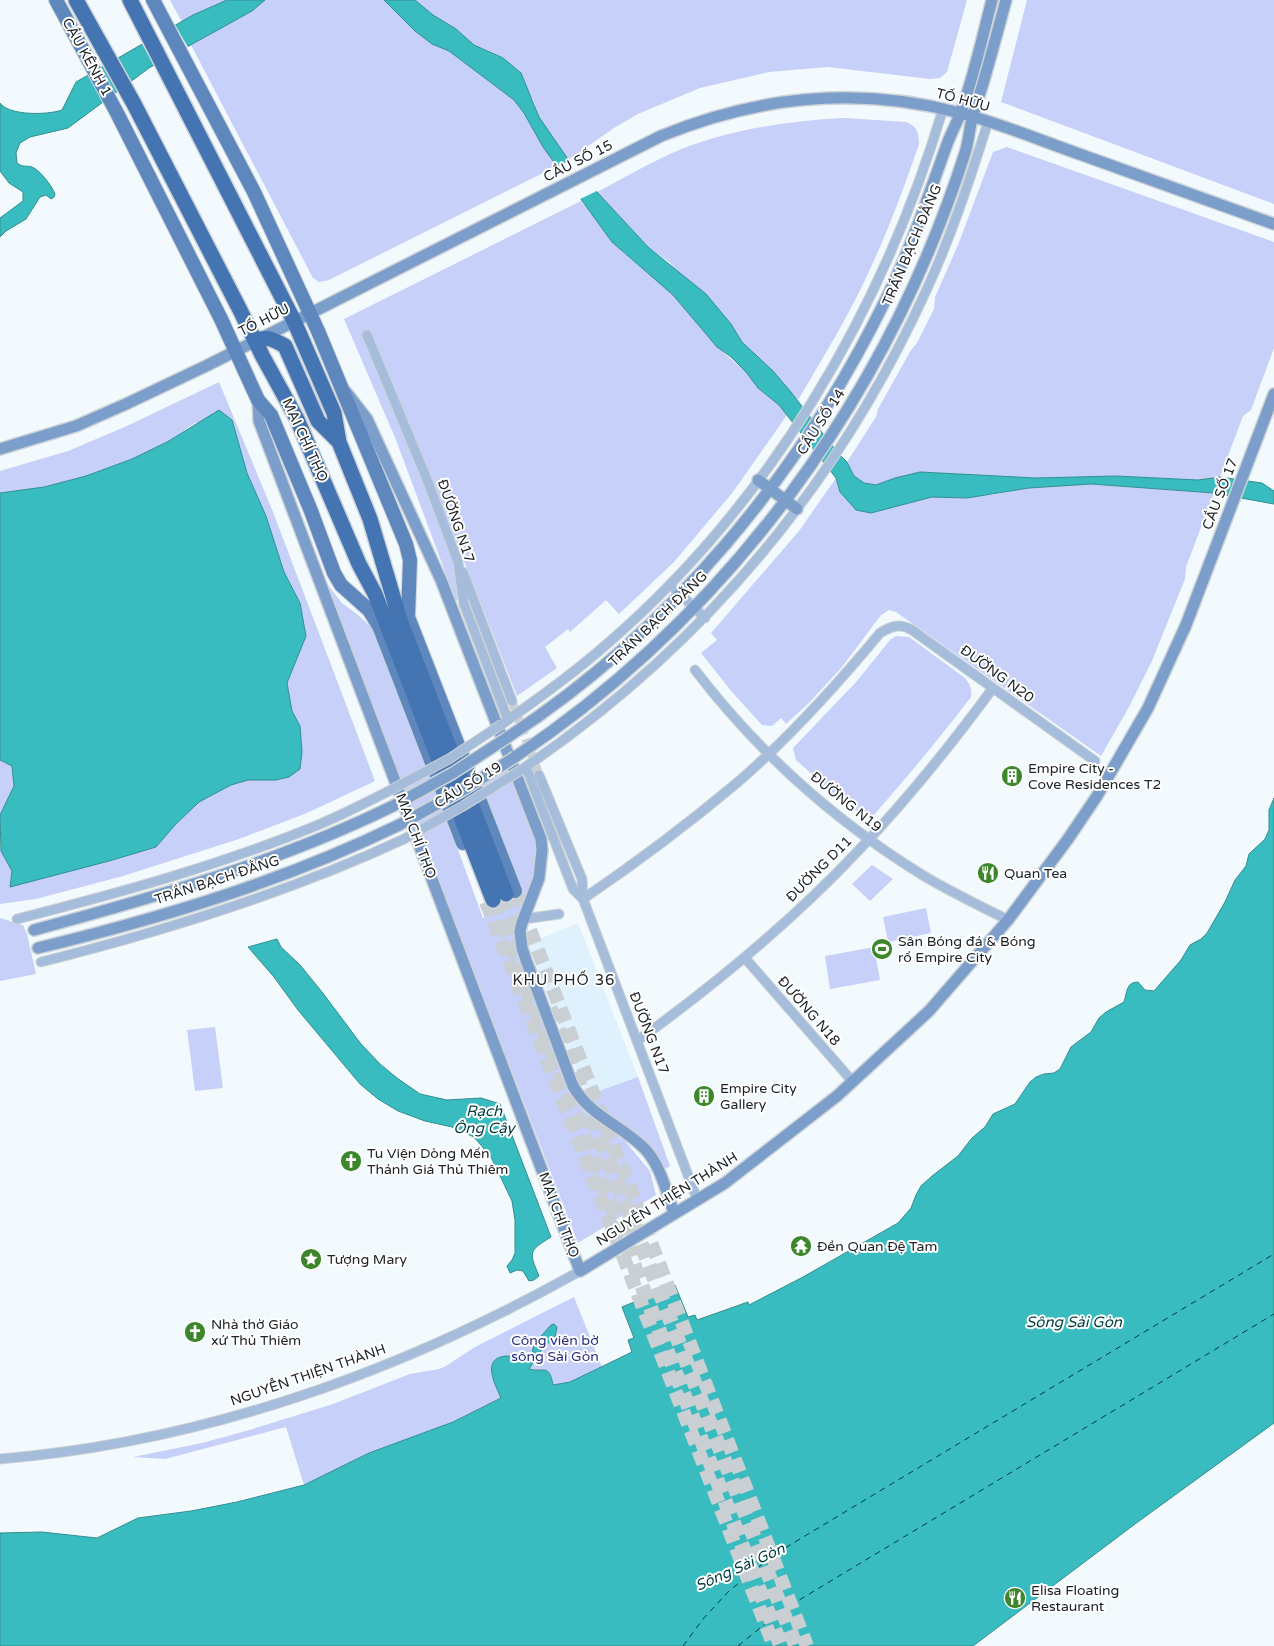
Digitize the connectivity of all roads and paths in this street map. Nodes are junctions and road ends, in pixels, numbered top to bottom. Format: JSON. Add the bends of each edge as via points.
{"nodes":[{"id":1,"x":56,"y":0,"type":"edge"},
{"id":2,"x":76,"y":0,"type":"edge"},
{"id":3,"x":130,"y":0,"type":"edge"},
{"id":4,"x":153,"y":0,"type":"edge"},
{"id":5,"x":992,"y":0,"type":"edge"},
{"id":6,"x":1006,"y":0,"type":"edge"},
{"id":7,"x":134,"y":104,"type":"joint"},
{"id":8,"x":943,"y":109,"type":"junction"},
{"id":9,"x":117,"y":113,"type":"joint"},
{"id":10,"x":960,"y":113,"type":"junction"},
{"id":11,"x":972,"y":117,"type":"junction"},
{"id":12,"x":988,"y":122,"type":"junction"},
{"id":13,"x":636,"y":148,"type":"joint"},
{"id":14,"x":534,"y":200,"type":"joint"},
{"id":15,"x":1274,"y":224,"type":"edge"},
{"id":16,"x":872,"y":295,"type":"junction"},
{"id":17,"x":885,"y":301,"type":"junction"},
{"id":18,"x":902,"y":310,"type":"junction"},
{"id":19,"x":310,"y":313,"type":"junction"},
{"id":20,"x":914,"y":316,"type":"junction"},
{"id":21,"x":294,"y":321,"type":"junction"},
{"id":22,"x":367,"y":335,"type":"dead end"},
{"id":23,"x":255,"y":341,"type":"junction"},
{"id":24,"x":236,"y":351,"type":"junction"},
{"id":25,"x":849,"y":370,"type":"joint"},
{"id":26,"x":866,"y":380,"type":"joint"},
{"id":27,"x":341,"y":385,"type":"junction"},
{"id":28,"x":1274,"y":394,"type":"edge"},
{"id":29,"x":258,"y":400,"type":"junction"},
{"id":30,"x":339,"y":442,"type":"junction"},
{"id":31,"x":0,"y":449,"type":"edge"},
{"id":32,"x":785,"y":469,"type":"joint"},
{"id":33,"x":758,"y":480,"type":"junction"},
{"id":34,"x":801,"y":480,"type":"joint"},
{"id":35,"x":770,"y":489,"type":"junction"},
{"id":36,"x":786,"y":500,"type":"junction"},
{"id":37,"x":797,"y":509,"type":"junction"},
{"id":38,"x":458,"y":562,"type":"junction"},
{"id":39,"x":1206,"y":572,"type":"joint"},
{"id":40,"x":670,"y":584,"type":"junction"},
{"id":41,"x":680,"y":594,"type":"junction"},
{"id":42,"x":694,"y":608,"type":"junction"},
{"id":43,"x":704,"y":618,"type":"junction"},
{"id":44,"x":695,"y":670,"type":"dead end"},
{"id":45,"x":993,"y":688,"type":"junction"},
{"id":46,"x":512,"y":701,"type":"tunnel mouth"},
{"id":47,"x":505,"y":722,"type":"junction"},
{"id":48,"x":508,"y":738,"type":"joint"},
{"id":49,"x":768,"y":754,"type":"junction"},
{"id":50,"x":515,"y":757,"type":"joint"},
{"id":51,"x":1095,"y":760,"type":"dead end"},
{"id":52,"x":523,"y":769,"type":"junction"},
{"id":53,"x":539,"y":775,"type":"tunnel mouth"},
{"id":54,"x":371,"y":800,"type":"junction"},
{"id":55,"x":393,"y":806,"type":"joint"},
{"id":56,"x":376,"y":814,"type":"junction"},
{"id":57,"x":399,"y":825,"type":"joint"},
{"id":58,"x":383,"y":832,"type":"junction"},
{"id":59,"x":869,"y":839,"type":"junction"},
{"id":60,"x":389,"y":846,"type":"junction"},
{"id":61,"x":196,"y":868,"type":"junction"},
{"id":62,"x":200,"y":882,"type":"junction"},
{"id":63,"x":500,"y":897,"type":"junction"},
{"id":64,"x":583,"y":900,"type":"junction"},
{"id":65,"x":206,"y":901,"type":"junction"},
{"id":66,"x":210,"y":914,"type":"junction"},
{"id":67,"x":559,"y":914,"type":"dead end"},
{"id":68,"x":17,"y":919,"type":"dead end"},
{"id":69,"x":524,"y":919,"type":"junction"},
{"id":70,"x":1008,"y":920,"type":"junction"},
{"id":71,"x":34,"y":930,"type":"dead end"},
{"id":72,"x":38,"y":948,"type":"dead end"},
{"id":73,"x":745,"y":958,"type":"junction"},
{"id":74,"x":41,"y":962,"type":"dead end"},
{"id":75,"x":637,"y":1041,"type":"junction"},
{"id":76,"x":852,"y":1082,"type":"junction"},
{"id":77,"x":697,"y":1199,"type":"junction"},
{"id":78,"x":674,"y":1213,"type":"junction"},
{"id":79,"x":580,"y":1271,"type":"junction"},
{"id":80,"x":0,"y":1459,"type":"edge"}],
"edges":[{"from":1,"to":9,"type":"main road","name":"CẦU KÊNH 1"},
{"from":2,"to":7,"type":"highway","name":"CẦU KÊNH 1"},
{"from":3,"to":21,"type":"highway","name":"MAI CHÍ THỌ"},
{"from":4,"to":19,"type":"main road","via":[[254,192]]},
{"from":5,"to":10,"type":"street","name":"TRẦN BẠCH ĐẰNG"},
{"from":6,"to":11,"type":"street","name":"TRẦN BẠCH ĐẰNG"},
{"from":7,"to":23,"type":"highway","name":"MAI CHÍ THỌ"},
{"from":8,"to":10,"type":"street","name":"TỐ HỮU"},
{"from":8,"to":13,"type":"street","name":"TỐ HỮU","via":[[856,98],[787,101],[710,118]]},
{"from":8,"to":16,"type":"street","name":"CẦU SỐ 14","via":[[904,222]]},
{"from":9,"to":24,"type":"main road","name":"MAI CHÍ THỌ"},
{"from":10,"to":11,"type":"street","name":"TỐ HỮU"},
{"from":10,"to":17,"type":"street","name":"TRẦN BẠCH ĐẰNG"},
{"from":11,"to":12,"type":"street","name":"TỐ HỮU"},
{"from":11,"to":18,"type":"street","name":"TRẦN BẠCH ĐẰNG","via":[[966,150],[956,178]]},
{"from":12,"to":15,"type":"street","name":"TỐ HỮU"},
{"from":12,"to":20,"type":"street","name":"CẦU SỐ 14","via":[[953,227]]},
{"from":13,"to":14,"type":"street","name":"CẦU SỐ 15"},
{"from":14,"to":19,"type":"street","name":"TỐ HỮU"},
{"from":16,"to":17,"type":"street"},
{"from":16,"to":33,"type":"street","name":"CẦU SỐ 14","via":[[808,409]]},
{"from":17,"to":25,"type":"street","name":"TRẦN BẠCH ĐẰNG"},
{"from":18,"to":20,"type":"street"},
{"from":18,"to":26,"type":"street","name":"TRẦN BẠCH ĐẰNG"},
{"from":19,"to":21,"type":"street","name":"TỐ HỮU"},
{"from":19,"to":27,"type":"main road"},
{"from":20,"to":37,"type":"street","name":"CẦU SỐ 14","via":[[877,388]]},
{"from":21,"to":23,"type":"street","name":"TỐ HỮU"},
{"from":21,"to":30,"type":"highway","name":"MAI CHÍ THỌ","via":[[334,413]]},
{"from":22,"to":38,"type":"street","name":"ĐƯỜNG N17"},
{"from":23,"to":24,"type":"street","name":"TỐ HỮU"},
{"from":23,"to":30,"type":"highway","via":[[263,338],[285,346],[318,421]]},
{"from":23,"to":63,"type":"highway","name":"MAI CHÍ THỌ","via":[[297,419],[375,594]]},
{"from":24,"to":29,"type":"main road","name":"MAI CHÍ THỌ"},
{"from":24,"to":31,"type":"street","name":"TỐ HỮU","via":[[76,426]]},
{"from":25,"to":32,"type":"street","name":"CẦU SỐ 14"},
{"from":26,"to":34,"type":"street","name":"CẦU SỐ 14"},
{"from":27,"to":63,"type":"main road","via":[[406,544],[410,560],[408,617]]},
{"from":27,"to":69,"type":"street","via":[[367,420],[433,564],[540,838],[542,850],[538,878]]},
{"from":28,"to":39,"type":"street","name":"CẦU SỐ 17"},
{"from":29,"to":63,"type":"main road","name":"MAI CHÍ THỌ","via":[[271,415],[340,585],[370,610],[378,626]]},
{"from":29,"to":79,"type":"street","name":"MAI CHÍ THỌ","via":[[258,421]]},
{"from":30,"to":63,"type":"highway","name":"MAI CHÍ THỌ","via":[[370,519],[400,620]]},
{"from":32,"to":35,"type":"street","name":"TRẦN BẠCH ĐẰNG"},
{"from":33,"to":35,"type":"street"},
{"from":33,"to":40,"type":"street","name":"CẦU SỐ 14","via":[[726,522]]},
{"from":34,"to":36,"type":"street","name":"TRẦN BẠCH ĐẰNG"},
{"from":35,"to":36,"type":"street"},
{"from":35,"to":41,"type":"street","name":"TRẦN BẠCH ĐẰNG"},
{"from":36,"to":37,"type":"street"},
{"from":36,"to":42,"type":"street","name":"TRẦN BẠCH ĐẰNG","via":[[746,551]]},
{"from":37,"to":43,"type":"street","name":"CẦU SỐ 14"},
{"from":38,"to":46,"type":"street"},
{"from":38,"to":47,"type":"street","name":"ĐƯỜNG N17","via":[[464,604]]},
{"from":39,"to":70,"type":"street","name":"NGUYỄN THIỆN THÀNH","via":[[1170,662],[1122,754],[1068,839]]},
{"from":40,"to":41,"type":"street"},
{"from":40,"to":47,"type":"street","name":"CẦU SỐ 14","via":[[608,643]]},
{"from":41,"to":42,"type":"street"},
{"from":41,"to":48,"type":"street","name":"TRẦN BẠCH ĐẰNG","via":[[599,669]]},
{"from":42,"to":43,"type":"street"},
{"from":42,"to":50,"type":"street","name":"TRẦN BẠCH ĐẰNG","via":[[615,682]]},
{"from":43,"to":52,"type":"street","name":"CẦU SỐ 19","via":[[607,707]]},
{"from":44,"to":49,"type":"street","name":"ĐƯỜNG N19"},
{"from":45,"to":49,"type":"street","name":"ĐƯỜNG N20","via":[[906,626],[892,626],[880,633],[828,694]]},
{"from":45,"to":51,"type":"street","name":"ĐƯỜNG N20"},
{"from":45,"to":59,"type":"street","name":"ĐƯỜNG D11","via":[[932,767]]},
{"from":47,"to":54,"type":"street","bridge":true,"via":[[443,762]]},
{"from":48,"to":55,"type":"street","name":"CẦU SỐ 19","bridge":true},
{"from":49,"to":59,"type":"street","name":"ĐƯỜNG N19"},
{"from":49,"to":64,"type":"street","via":[[672,836]]},
{"from":50,"to":57,"type":"street","name":"CẦU SỐ 19","bridge":true},
{"from":52,"to":60,"type":"street","name":"CẦU SỐ 19","bridge":true},
{"from":52,"to":64,"type":"street","name":"ĐƯỜNG N17","via":[[573,889]]},
{"from":53,"to":64,"type":"street","via":[[582,879]]},
{"from":54,"to":56,"type":"street"},
{"from":54,"to":61,"type":"street","via":[[278,841]]},
{"from":55,"to":56,"type":"street","name":"TRẦN BẠCH ĐẰNG"},
{"from":56,"to":62,"type":"street","name":"TRẦN BẠCH ĐẰNG","via":[[296,849]]},
{"from":57,"to":58,"type":"street","name":"TRẦN BẠCH ĐẰNG"},
{"from":58,"to":60,"type":"street"},
{"from":58,"to":65,"type":"street","name":"TRẦN BẠCH ĐẰNG","via":[[292,872]]},
{"from":59,"to":70,"type":"street","name":"ĐƯỜNG N19","via":[[925,876]]},
{"from":59,"to":73,"type":"street","name":"ĐƯỜNG D11"},
{"from":60,"to":66,"type":"street","name":"CẦU SỐ 19","via":[[310,880]]},
{"from":61,"to":62,"type":"street"},
{"from":61,"to":68,"type":"street"},
{"from":62,"to":71,"type":"street","name":"TRẦN BẠCH ĐẰNG"},
{"from":64,"to":75,"type":"street","name":"ĐƯỜNG N17"},
{"from":65,"to":66,"type":"street"},
{"from":65,"to":72,"type":"street","name":"TRẦN BẠCH ĐẰNG"},
{"from":66,"to":74,"type":"street","name":"CẦU SỐ 19"},
{"from":67,"to":69,"type":"street"},
{"from":69,"to":78,"type":"street","via":[[520,932],[522,948],[573,1086],[591,1109],[644,1147],[655,1162]]},
{"from":70,"to":76,"type":"street","name":"NGUYỄN THIỆN THÀNH","via":[[929,1011]]},
{"from":73,"to":75,"type":"street","name":"ĐƯỜNG D11"},
{"from":73,"to":76,"type":"street","name":"ĐƯỜNG N18"},
{"from":75,"to":77,"type":"street","name":"ĐƯỜNG N17"},
{"from":76,"to":77,"type":"street","name":"NGUYỄN THIỆN THÀNH","via":[[757,1160]]},
{"from":77,"to":78,"type":"street","name":"NGUYỄN THIỆN THÀNH"},
{"from":78,"to":79,"type":"street","name":"NGUYỄN THIỆN THÀNH"},
{"from":79,"to":80,"type":"street","name":"NGUYỄN THIỆN THÀNH","via":[[464,1332],[383,1367],[300,1396],[216,1421],[130,1441]]}]}
